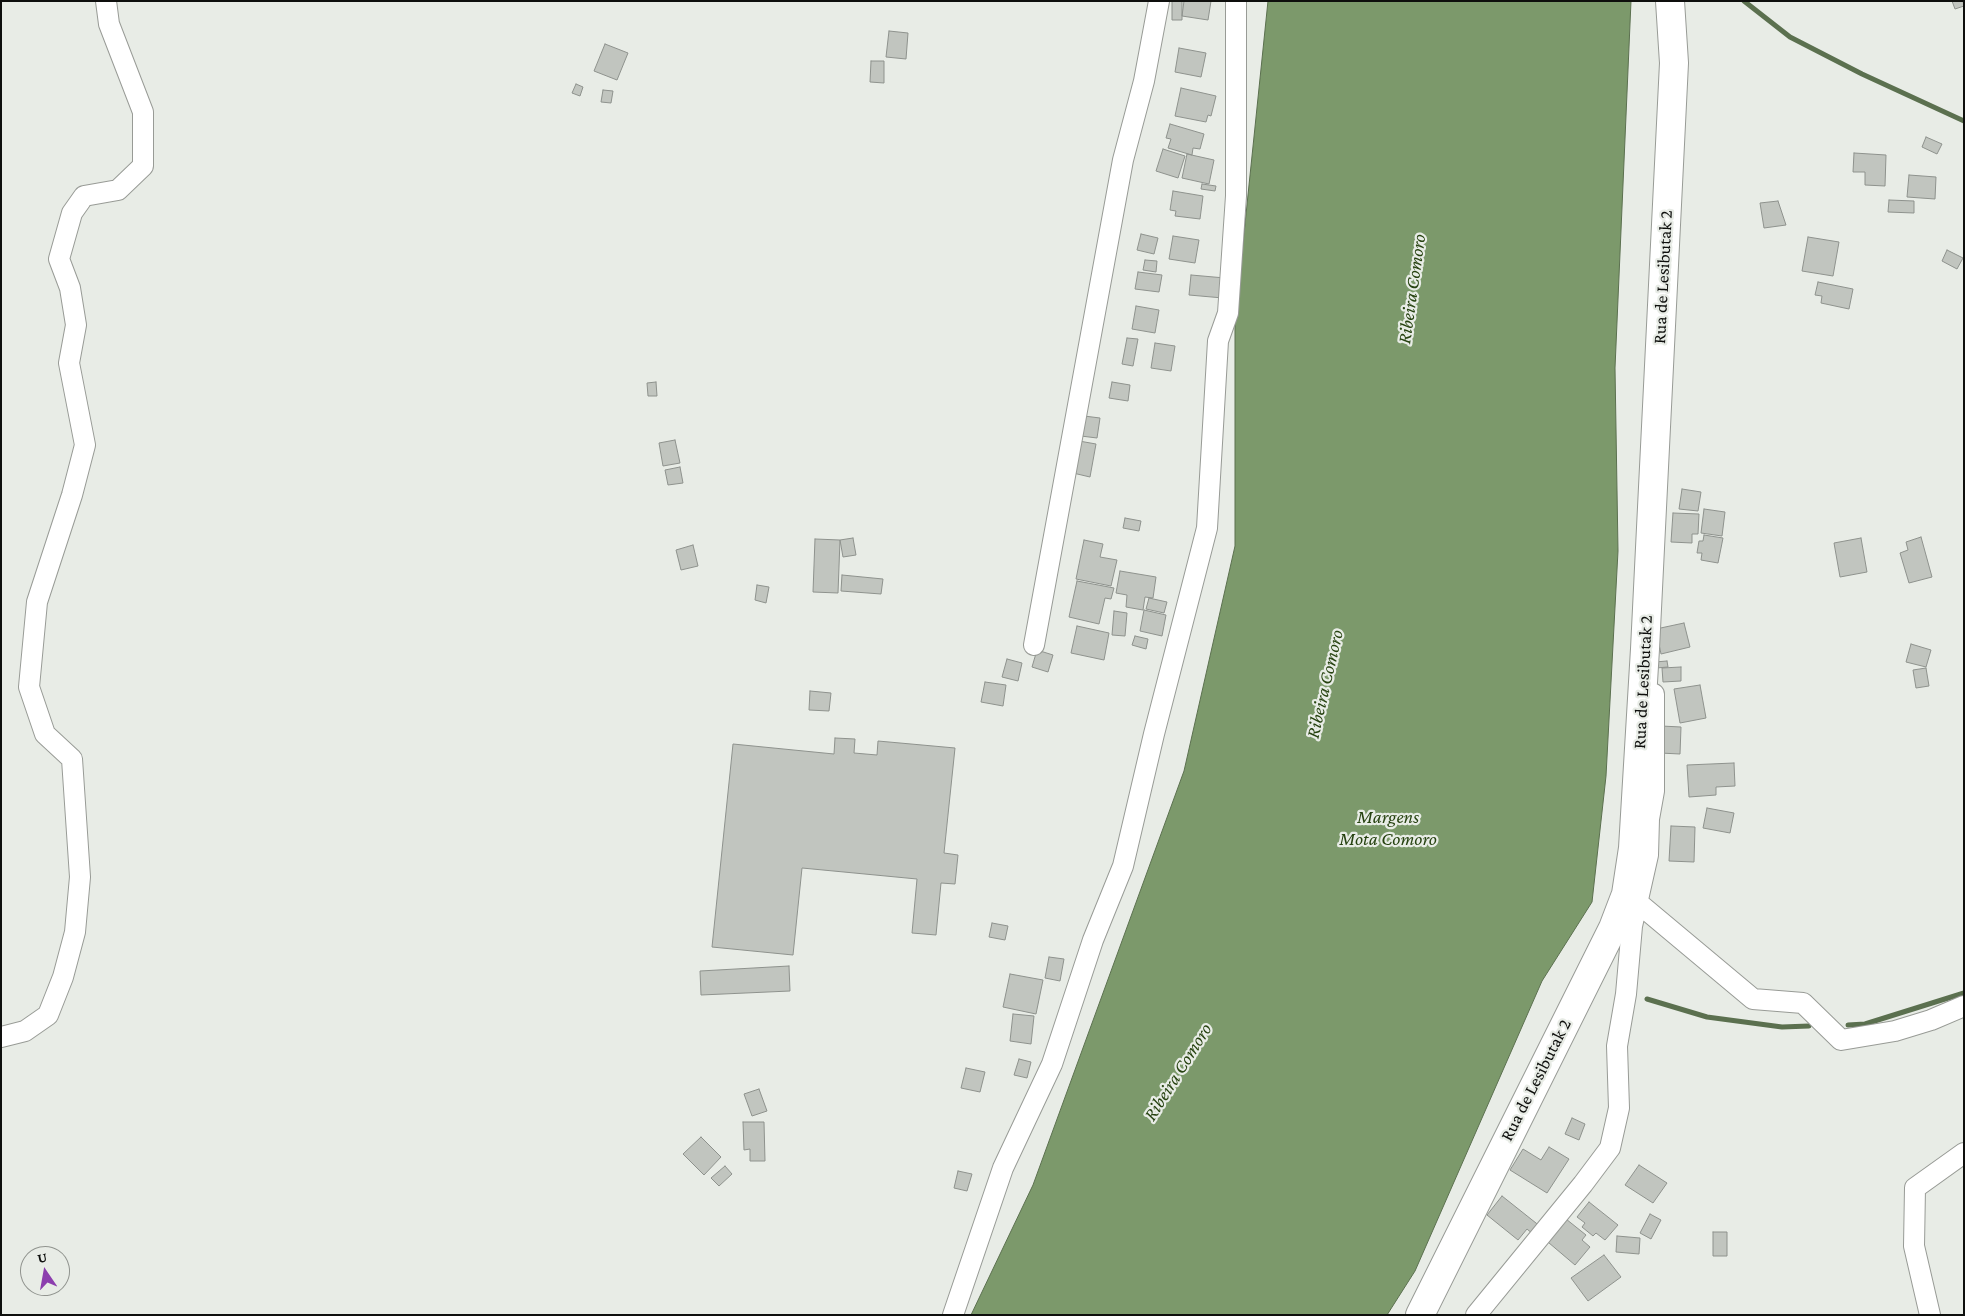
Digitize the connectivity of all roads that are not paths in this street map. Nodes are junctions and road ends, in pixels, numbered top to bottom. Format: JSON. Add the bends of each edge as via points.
{"nodes":[{"id":1,"x":106,"y":1,"type":"edge"},
{"id":2,"x":1159,"y":1,"type":"edge"},
{"id":3,"x":1236,"y":1,"type":"edge"},
{"id":4,"x":1670,"y":1,"type":"edge"},
{"id":5,"x":1034,"y":644,"type":"dead end"},
{"id":6,"x":1645,"y":649,"type":"junction"},
{"id":7,"x":1637,"y":902,"type":"junction"},
{"id":8,"x":1964,"y":1006,"type":"edge"},
{"id":9,"x":1,"y":1038,"type":"edge"},
{"id":10,"x":1964,"y":1153,"type":"edge"},
{"id":11,"x":953,"y":1315,"type":"edge"},
{"id":12,"x":1420,"y":1315,"type":"edge"},
{"id":13,"x":1476,"y":1315,"type":"edge"},
{"id":14,"x":1930,"y":1315,"type":"edge"}],
"edges":[{"from":1,"to":9,"type":"street","via":[[109,24],[143,112],[143,166],[118,190],[84,196],[72,213],[59,259],[70,288],[76,325],[69,363],[85,445],[37,602],[29,687],[45,734],[72,759],[80,877],[75,932],[48,1016],[25,1031]]},
{"from":2,"to":5,"type":"street","via":[[1144,81],[1123,160]]},
{"from":3,"to":11,"type":"street","via":[[1236,196],[1228,313],[1218,341],[1208,528],[1123,866],[1093,940],[1052,1064],[1003,1168]]},
{"from":4,"to":6,"type":"main road","name":"Rua de Lesibutak 2","via":[[1674,73]]},
{"from":6,"to":7,"type":"street","via":[[1654,697],[1654,792],[1648,856]]},
{"from":6,"to":12,"type":"main road","name":"Rua de Lesibutak 2","via":[[1633,848],[1626,894],[1613,928]]},
{"from":7,"to":8,"type":"street","via":[[1753,998],[1803,1003],[1841,1040],[1895,1031]]},
{"from":7,"to":13,"type":"street","via":[[1617,1046],[1619,1108],[1610,1148]]},
{"from":10,"to":14,"type":"street","via":[[1916,1188],[1914,1246]]}]}
